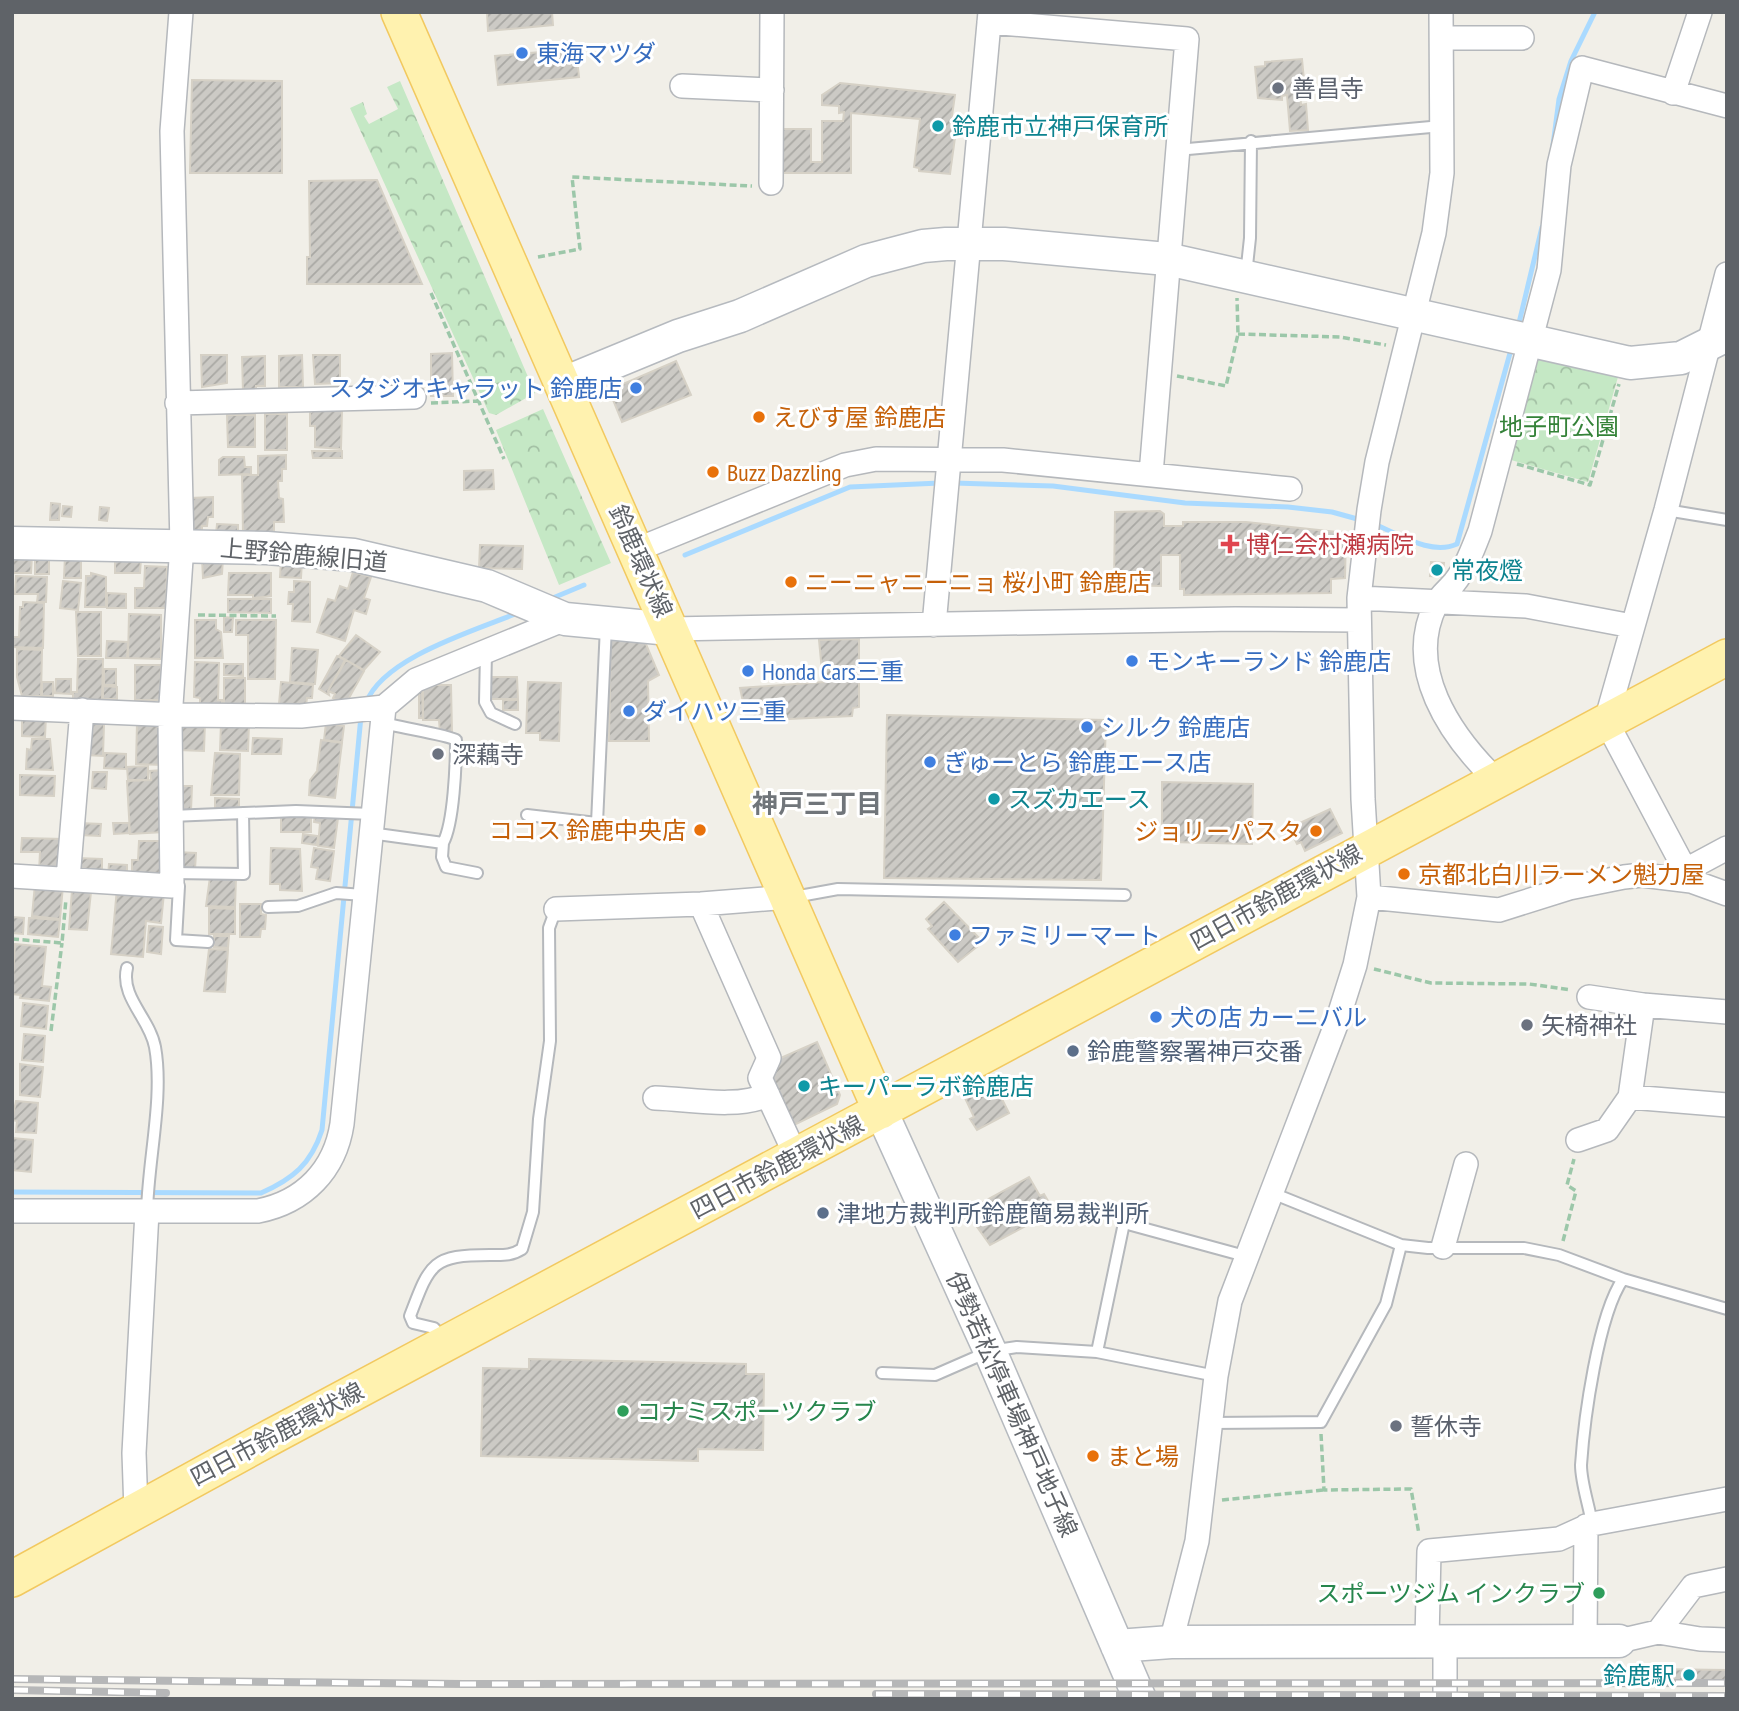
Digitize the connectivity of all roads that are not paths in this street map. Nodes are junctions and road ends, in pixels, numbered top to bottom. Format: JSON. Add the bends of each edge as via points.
{"nodes":[{"id":1,"x":181,"y":12,"type":"edge"},
{"id":2,"x":399,"y":12,"type":"edge"},
{"id":3,"x":772,"y":12,"type":"edge"},
{"id":4,"x":1441,"y":12,"type":"edge"},
{"id":5,"x":1700,"y":12,"type":"edge"},
{"id":6,"x":989,"y":17,"type":"edge"},
{"id":7,"x":1443,"y":38,"type":"junction"},
{"id":8,"x":1522,"y":38,"type":"dead end"},
{"id":9,"x":682,"y":86,"type":"dead end"},
{"id":10,"x":772,"y":90,"type":"junction"},
{"id":11,"x":1673,"y":93,"type":"junction"},
{"id":12,"x":1727,"y":106,"type":"edge"},
{"id":13,"x":1442,"y":126,"type":"junction"},
{"id":14,"x":1251,"y":141,"type":"junction"},
{"id":15,"x":1177,"y":150,"type":"junction"},
{"id":16,"x":771,"y":183,"type":"road end"},
{"id":17,"x":970,"y":244,"type":"junction"},
{"id":18,"x":1167,"y":260,"type":"junction"},
{"id":19,"x":1727,"y":274,"type":"edge"},
{"id":20,"x":1240,"y":276,"type":"junction"},
{"id":21,"x":1413,"y":315,"type":"junction"},
{"id":22,"x":1520,"y":340,"type":"junction"},
{"id":23,"x":1718,"y":340,"type":"edge"},
{"id":24,"x":564,"y":383,"type":"junction"},
{"id":25,"x":414,"y":397,"type":"road end"},
{"id":26,"x":177,"y":403,"type":"junction"},
{"id":27,"x":951,"y":464,"type":"junction"},
{"id":28,"x":1151,"y":474,"type":"junction"},
{"id":29,"x":1290,"y":489,"type":"dead end"},
{"id":30,"x":1666,"y":510,"type":"junction"},
{"id":31,"x":1727,"y":520,"type":"edge"},
{"id":32,"x":12,"y":542,"type":"edge"},
{"id":33,"x":183,"y":545,"type":"junction"},
{"id":34,"x":636,"y":550,"type":"junction"},
{"id":35,"x":1437,"y":601,"type":"junction"},
{"id":36,"x":1359,"y":609,"type":"junction"},
{"id":37,"x":546,"y":612,"type":"junction"},
{"id":38,"x":607,"y":624,"type":"junction"},
{"id":39,"x":934,"y":625,"type":"junction"},
{"id":40,"x":1632,"y":626,"type":"junction"},
{"id":41,"x":670,"y":629,"type":"junction"},
{"id":42,"x":486,"y":649,"type":"junction"},
{"id":43,"x":1727,"y":657,"type":"edge"},
{"id":44,"x":12,"y":708,"type":"edge"},
{"id":45,"x":82,"y":709,"type":"junction"},
{"id":46,"x":172,"y":712,"type":"junction"},
{"id":47,"x":380,"y":712,"type":"junction"},
{"id":48,"x":1606,"y":721,"type":"junction"},
{"id":49,"x":514,"y":723,"type":"dead end"},
{"id":50,"x":1495,"y":779,"type":"junction"},
{"id":51,"x":243,"y":813,"type":"junction"},
{"id":52,"x":527,"y":815,"type":"dead end"},
{"id":53,"x":171,"y":816,"type":"junction"},
{"id":54,"x":368,"y":820,"type":"junction"},
{"id":55,"x":443,"y":842,"type":"junction"},
{"id":56,"x":1366,"y":848,"type":"junction"},
{"id":57,"x":1727,"y":848,"type":"edge"},
{"id":58,"x":477,"y":873,"type":"dead end"},
{"id":59,"x":1689,"y":875,"type":"junction"},
{"id":60,"x":12,"y":876,"type":"edge"},
{"id":61,"x":68,"y":879,"type":"junction"},
{"id":62,"x":172,"y":879,"type":"junction"},
{"id":63,"x":361,"y":894,"type":"junction"},
{"id":64,"x":1727,"y":894,"type":"edge"},
{"id":65,"x":1125,"y":895,"type":"dead end"},
{"id":66,"x":788,"y":897,"type":"junction"},
{"id":67,"x":1369,"y":897,"type":"junction"},
{"id":68,"x":701,"y":904,"type":"junction"},
{"id":69,"x":268,"y":907,"type":"dead end"},
{"id":70,"x":556,"y":909,"type":"joint"},
{"id":71,"x":208,"y":942,"type":"dead end"},
{"id":72,"x":127,"y":968,"type":"dead end"},
{"id":73,"x":1589,"y":997,"type":"road end"},
{"id":74,"x":1643,"y":1005,"type":"junction"},
{"id":75,"x":1727,"y":1012,"type":"edge"},
{"id":76,"x":768,"y":1095,"type":"junction"},
{"id":77,"x":1630,"y":1097,"type":"junction"},
{"id":78,"x":655,"y":1098,"type":"dead end"},
{"id":79,"x":1727,"y":1105,"type":"edge"},
{"id":80,"x":881,"y":1111,"type":"junction"},
{"id":81,"x":1578,"y":1140,"type":"road end"},
{"id":82,"x":796,"y":1156,"type":"junction"},
{"id":83,"x":1466,"y":1164,"type":"dead end"},
{"id":84,"x":1272,"y":1193,"type":"junction"},
{"id":85,"x":147,"y":1208,"type":"junction"},
{"id":86,"x":12,"y":1211,"type":"edge"},
{"id":87,"x":1401,"y":1245,"type":"junction"},
{"id":88,"x":1443,"y":1247,"type":"junction"},
{"id":89,"x":1245,"y":1256,"type":"junction"},
{"id":90,"x":1623,"y":1279,"type":"junction"},
{"id":91,"x":1727,"y":1308,"type":"edge"},
{"id":92,"x":447,"y":1343,"type":"junction"},
{"id":93,"x":990,"y":1350,"type":"junction"},
{"id":94,"x":1097,"y":1352,"type":"junction"},
{"id":95,"x":882,"y":1373,"type":"dead end"},
{"id":96,"x":1216,"y":1376,"type":"junction"},
{"id":97,"x":1210,"y":1423,"type":"junction"},
{"id":98,"x":1727,"y":1499,"type":"edge"},
{"id":99,"x":136,"y":1511,"type":"junction"},
{"id":100,"x":1589,"y":1525,"type":"junction"},
{"id":101,"x":12,"y":1579,"type":"edge"},
{"id":102,"x":1727,"y":1579,"type":"edge"},
{"id":103,"x":1658,"y":1632,"type":"junction"},
{"id":104,"x":1436,"y":1640,"type":"junction"},
{"id":105,"x":1727,"y":1640,"type":"edge"},
{"id":106,"x":1619,"y":1641,"type":"joint"},
{"id":107,"x":1171,"y":1642,"type":"junction"},
{"id":108,"x":1585,"y":1642,"type":"junction"},
{"id":109,"x":1117,"y":1646,"type":"junction"},
{"id":110,"x":1140,"y":1699,"type":"edge"},
{"id":111,"x":1445,"y":1699,"type":"edge"}],
"edges":[{"from":1,"to":26,"type":"street","via":[[172,131]]},
{"from":2,"to":24,"type":"main road","name":"鈴鹿環状線"},
{"from":3,"to":10,"type":"street"},
{"from":4,"to":7,"type":"street"},
{"from":5,"to":11,"type":"street"},
{"from":6,"to":15,"type":"street","via":[[1187,39]]},
{"from":6,"to":17,"type":"street"},
{"from":7,"to":8,"type":"street"},
{"from":7,"to":13,"type":"street"},
{"from":9,"to":10,"type":"street"},
{"from":10,"to":16,"type":"street"},
{"from":11,"to":12,"type":"street"},
{"from":11,"to":22,"type":"street","via":[[1582,68],[1559,165],[1549,270]]},
{"from":13,"to":14,"type":"lane"},
{"from":13,"to":21,"type":"street","via":[[1442,173],[1434,233]]},
{"from":14,"to":15,"type":"lane"},
{"from":14,"to":20,"type":"lane","via":[[1250,238]]},
{"from":15,"to":18,"type":"street"},
{"from":17,"to":18,"type":"street"},
{"from":17,"to":24,"type":"street","via":[[923,246],[866,261],[740,316]]},
{"from":17,"to":27,"type":"street"},
{"from":18,"to":20,"type":"street"},
{"from":18,"to":28,"type":"street"},
{"from":19,"to":23,"type":"street"},
{"from":20,"to":21,"type":"street"},
{"from":21,"to":22,"type":"street"},
{"from":21,"to":36,"type":"street","via":[[1368,510]]},
{"from":22,"to":23,"type":"street","via":[[1630,363],[1681,358]]},
{"from":22,"to":35,"type":"street","via":[[1498,459],[1470,556]]},
{"from":23,"to":30,"type":"street"},
{"from":24,"to":34,"type":"main road","name":"鈴鹿環状線"},
{"from":25,"to":26,"type":"street"},
{"from":26,"to":33,"type":"street"},
{"from":27,"to":28,"type":"street","via":[[1003,460]]},
{"from":27,"to":34,"type":"street","via":[[876,459],[845,465]]},
{"from":27,"to":39,"type":"street"},
{"from":28,"to":29,"type":"street"},
{"from":30,"to":31,"type":"lane"},
{"from":30,"to":40,"type":"street"},
{"from":32,"to":33,"type":"street","name":"上野鈴鹿線旧道"},
{"from":33,"to":37,"type":"street","name":"上野鈴鹿線旧道","via":[[354,555],[486,586]]},
{"from":33,"to":46,"type":"street"},
{"from":34,"to":41,"type":"main road","name":"鈴鹿環状線"},
{"from":35,"to":36,"type":"street"},
{"from":35,"to":40,"type":"street","via":[[1526,606]]},
{"from":35,"to":50,"type":"street","via":[[1429,623],[1428,679],[1450,725]]},
{"from":36,"to":39,"type":"street","via":[[1235,619]]},
{"from":36,"to":56,"type":"street"},
{"from":37,"to":38,"type":"street","name":"上野鈴鹿線旧道"},
{"from":37,"to":42,"type":"street"},
{"from":38,"to":41,"type":"street","name":"上野鈴鹿線旧道"},
{"from":38,"to":52,"type":"lane","via":[[597,823]]},
{"from":39,"to":41,"type":"street"},
{"from":40,"to":48,"type":"street"},
{"from":41,"to":66,"type":"main road","name":"鈴鹿環状線"},
{"from":42,"to":47,"type":"street","via":[[416,680]]},
{"from":42,"to":49,"type":"lane","via":[[485,702],[491,713]]},
{"from":43,"to":48,"type":"main road","name":"四日市鈴鹿環状線"},
{"from":44,"to":45,"type":"street"},
{"from":45,"to":46,"type":"street"},
{"from":45,"to":61,"type":"street"},
{"from":46,"to":47,"type":"street","via":[[301,716]]},
{"from":46,"to":53,"type":"street"},
{"from":47,"to":54,"type":"street"},
{"from":47,"to":55,"type":"lane","via":[[456,740]]},
{"from":48,"to":50,"type":"main road","name":"四日市鈴鹿環状線"},
{"from":48,"to":59,"type":"street"},
{"from":50,"to":56,"type":"main road","name":"四日市鈴鹿環状線"},
{"from":51,"to":53,"type":"lane"},
{"from":51,"to":54,"type":"lane","via":[[340,811]]},
{"from":51,"to":62,"type":"lane","via":[[244,874]]},
{"from":53,"to":62,"type":"street"},
{"from":54,"to":55,"type":"lane"},
{"from":54,"to":63,"type":"street"},
{"from":55,"to":58,"type":"lane","via":[[446,867]]},
{"from":56,"to":67,"type":"street"},
{"from":56,"to":80,"type":"main road","name":"四日市鈴鹿環状線"},
{"from":57,"to":59,"type":"street"},
{"from":59,"to":64,"type":"street"},
{"from":59,"to":67,"type":"street","via":[[1624,877],[1499,910]]},
{"from":60,"to":61,"type":"street"},
{"from":61,"to":62,"type":"street"},
{"from":62,"to":71,"type":"lane","via":[[179,886],[176,940]]},
{"from":63,"to":69,"type":"lane","via":[[336,893],[298,906]]},
{"from":63,"to":85,"type":"street","via":[[342,1124],[326,1169],[302,1193],[268,1209]]},
{"from":65,"to":66,"type":"lane","via":[[838,890]]},
{"from":66,"to":68,"type":"street"},
{"from":66,"to":80,"type":"main road","name":"鈴鹿環状線"},
{"from":67,"to":84,"type":"street","via":[[1337,1022]]},
{"from":68,"to":70,"type":"street"},
{"from":68,"to":76,"type":"street","via":[[769,1058],[760,1078]]},
{"from":70,"to":92,"type":"lane","via":[[548,928],[550,1041],[531,1225],[517,1252],[453,1255],[427,1275],[410,1316],[413,1323],[434,1328]]},
{"from":72,"to":85,"type":"lane","via":[[128,992],[150,1029],[158,1067]]},
{"from":73,"to":74,"type":"street"},
{"from":74,"to":75,"type":"street"},
{"from":74,"to":77,"type":"street"},
{"from":76,"to":78,"type":"street","via":[[733,1101]]},
{"from":76,"to":82,"type":"street"},
{"from":77,"to":79,"type":"street"},
{"from":77,"to":81,"type":"street","via":[[1607,1130]]},
{"from":80,"to":82,"type":"main road","name":"四日市鈴鹿環状線"},
{"from":80,"to":93,"type":"street","name":"伊勢若松停車場神戸地子線"},
{"from":82,"to":92,"type":"main road","name":"四日市鈴鹿環状線"},
{"from":83,"to":88,"type":"street"},
{"from":84,"to":87,"type":"lane"},
{"from":84,"to":89,"type":"street"},
{"from":85,"to":86,"type":"street"},
{"from":85,"to":99,"type":"street","via":[[134,1453]]},
{"from":87,"to":88,"type":"lane"},
{"from":87,"to":97,"type":"lane","via":[[1386,1304],[1321,1422]]},
{"from":88,"to":90,"type":"lane","via":[[1524,1248],[1559,1255]]},
{"from":89,"to":94,"type":"lane","via":[[1124,1223]]},
{"from":89,"to":96,"type":"street","via":[[1230,1301]]},
{"from":90,"to":91,"type":"lane"},
{"from":90,"to":100,"type":"lane","via":[[1603,1332],[1581,1467]]},
{"from":92,"to":99,"type":"main road","name":"四日市鈴鹿環状線"},
{"from":93,"to":94,"type":"lane","via":[[1017,1347]]},
{"from":93,"to":95,"type":"lane","via":[[935,1375]]},
{"from":93,"to":109,"type":"street","name":"伊勢若松停車場神戸地子線"},
{"from":94,"to":96,"type":"lane"},
{"from":96,"to":97,"type":"street"},
{"from":97,"to":107,"type":"street","via":[[1197,1541]]},
{"from":98,"to":100,"type":"street"},
{"from":99,"to":101,"type":"main road","name":"四日市鈴鹿環状線"},
{"from":100,"to":104,"type":"street","via":[[1559,1539],[1429,1551]]},
{"from":100,"to":108,"type":"street"},
{"from":102,"to":103,"type":"street","via":[[1693,1586]]},
{"from":103,"to":105,"type":"street"},
{"from":103,"to":106,"type":"street"},
{"from":104,"to":107,"type":"street"},
{"from":104,"to":108,"type":"street"},
{"from":104,"to":111,"type":"street"},
{"from":106,"to":108,"type":"street"},
{"from":107,"to":109,"type":"street"},
{"from":109,"to":110,"type":"street","name":"伊勢若松停車場神戸地子線"}]}
